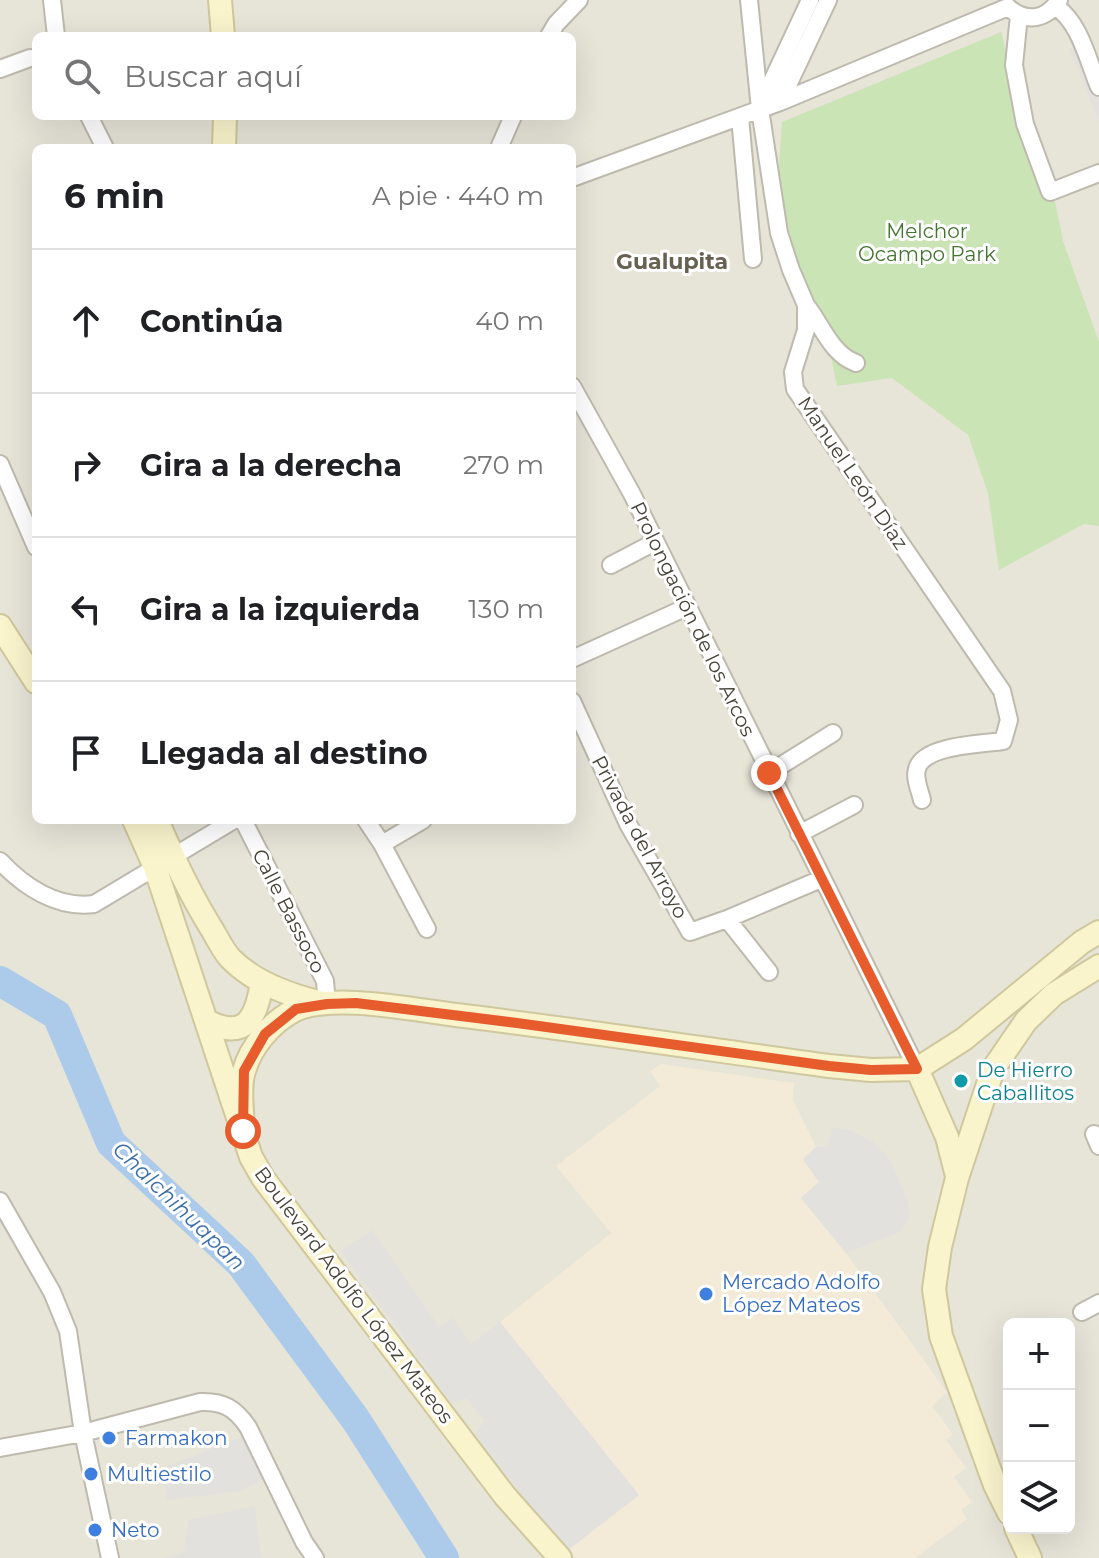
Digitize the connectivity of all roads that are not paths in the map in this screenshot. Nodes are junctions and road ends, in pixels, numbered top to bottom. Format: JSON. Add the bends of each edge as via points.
{"nodes":[{"id":1,"x":52,"y":0,"type":"edge"},
{"id":2,"x":220,"y":0,"type":"edge"},
{"id":3,"x":579,"y":0,"type":"edge"},
{"id":4,"x":749,"y":0,"type":"edge"},
{"id":5,"x":810,"y":0,"type":"edge"},
{"id":6,"x":828,"y":0,"type":"edge"},
{"id":7,"x":1057,"y":3,"type":"edge"},
{"id":8,"x":1010,"y":7,"type":"edge"},
{"id":9,"x":1041,"y":17,"type":"junction"},
{"id":10,"x":1074,"y":27,"type":"junction"},
{"id":11,"x":56,"y":32,"type":"edge"},
{"id":12,"x":223,"y":32,"type":"edge"},
{"id":13,"x":551,"y":32,"type":"edge"},
{"id":14,"x":30,"y":58,"type":"dead end"},
{"id":15,"x":0,"y":69,"type":"edge"},
{"id":16,"x":1099,"y":87,"type":"edge"},
{"id":17,"x":780,"y":102,"type":"junction"},
{"id":18,"x":760,"y":109,"type":"junction"},
{"id":19,"x":740,"y":117,"type":"junction"},
{"id":20,"x":91,"y":120,"type":"edge"},
{"id":21,"x":225,"y":120,"type":"edge"},
{"id":22,"x":511,"y":120,"type":"edge"},
{"id":23,"x":103,"y":144,"type":"edge"},
{"id":24,"x":224,"y":144,"type":"edge"},
{"id":25,"x":501,"y":144,"type":"edge"},
{"id":26,"x":1099,"y":173,"type":"edge"},
{"id":27,"x":576,"y":177,"type":"edge"},
{"id":28,"x":753,"y":259,"type":"dead end"},
{"id":29,"x":806,"y":305,"type":"junction"},
{"id":30,"x":856,"y":363,"type":"dead end"},
{"id":31,"x":576,"y":394,"type":"edge"},
{"id":32,"x":0,"y":464,"type":"edge"},
{"id":33,"x":32,"y":538,"type":"edge"},
{"id":34,"x":655,"y":542,"type":"junction"},
{"id":35,"x":611,"y":565,"type":"dead end"},
{"id":36,"x":687,"y":607,"type":"junction"},
{"id":37,"x":0,"y":626,"type":"edge"},
{"id":38,"x":576,"y":657,"type":"edge"},
{"id":39,"x":32,"y":676,"type":"edge"},
{"id":40,"x":576,"y":710,"type":"edge"},
{"id":41,"x":833,"y":733,"type":"dead end"},
{"id":42,"x":769,"y":773,"type":"junction"},
{"id":43,"x":922,"y":800,"type":"dead end"},
{"id":44,"x":854,"y":805,"type":"dead end"},
{"id":45,"x":137,"y":824,"type":"edge"},
{"id":46,"x":158,"y":824,"type":"edge"},
{"id":47,"x":227,"y":824,"type":"edge"},
{"id":48,"x":245,"y":824,"type":"edge"},
{"id":49,"x":369,"y":824,"type":"edge"},
{"id":50,"x":416,"y":824,"type":"edge"},
{"id":51,"x":799,"y":834,"type":"junction"},
{"id":52,"x":382,"y":844,"type":"junction"},
{"id":53,"x":0,"y":861,"type":"edge"},
{"id":54,"x":164,"y":862,"type":"junction"},
{"id":55,"x":821,"y":879,"type":"junction"},
{"id":56,"x":727,"y":919,"type":"junction"},
{"id":57,"x":427,"y":929,"type":"dead end"},
{"id":58,"x":1099,"y":932,"type":"edge"},
{"id":59,"x":1099,"y":966,"type":"edge"},
{"id":60,"x":769,"y":972,"type":"dead end"},
{"id":61,"x":262,"y":982,"type":"junction"},
{"id":62,"x":327,"y":1004,"type":"junction"},
{"id":63,"x":209,"y":1022,"type":"junction"},
{"id":64,"x":917,"y":1069,"type":"junction"},
{"id":65,"x":243,"y":1131,"type":"junction"},
{"id":66,"x":957,"y":1178,"type":"junction"},
{"id":67,"x":0,"y":1201,"type":"edge"},
{"id":68,"x":1099,"y":1303,"type":"edge"},
{"id":69,"x":1082,"y":1312,"type":"dead end"},
{"id":70,"x":83,"y":1433,"type":"junction"},
{"id":71,"x":0,"y":1448,"type":"edge"},
{"id":72,"x":1003,"y":1501,"type":"edge"},
{"id":73,"x":532,"y":1528,"type":"junction"},
{"id":74,"x":1019,"y":1534,"type":"edge"},
{"id":75,"x":110,"y":1558,"type":"edge"},
{"id":76,"x":315,"y":1558,"type":"edge"},
{"id":77,"x":534,"y":1558,"type":"edge"},
{"id":78,"x":560,"y":1558,"type":"edge"},
{"id":79,"x":1030,"y":1558,"type":"edge"}],
"edges":[{"from":1,"to":11,"type":"street"},
{"from":2,"to":12,"type":"main road"},
{"from":3,"to":13,"type":"street"},
{"from":4,"to":18,"type":"street","name":"Manuel León Díaz"},
{"from":5,"to":18,"type":"street"},
{"from":6,"to":17,"type":"street"},
{"from":7,"to":9,"type":"street"},
{"from":7,"to":10,"type":"street"},
{"from":8,"to":9,"type":"street"},
{"from":8,"to":17,"type":"street"},
{"from":8,"to":26,"type":"street","via":[[1025,124],[1050,192]]},
{"from":9,"to":10,"type":"street"},
{"from":10,"to":16,"type":"street"},
{"from":14,"to":15,"type":"street"},
{"from":17,"to":18,"type":"street"},
{"from":18,"to":19,"type":"street"},
{"from":18,"to":29,"type":"street","name":"Manuel León Díaz","via":[[779,233]]},
{"from":19,"to":27,"type":"street"},
{"from":19,"to":28,"type":"street"},
{"from":20,"to":23,"type":"street"},
{"from":21,"to":24,"type":"main road"},
{"from":22,"to":25,"type":"street"},
{"from":29,"to":30,"type":"street","via":[[832,346]]},
{"from":29,"to":43,"type":"street","name":"Manuel León Díaz","via":[[806,330],[793,372],[795,389],[1002,691],[1009,720],[1003,741],[935,751],[920,759],[915,773]]},
{"from":31,"to":34,"type":"street","name":"Prolongación de los Arcos"},
{"from":32,"to":33,"type":"street"},
{"from":34,"to":35,"type":"street"},
{"from":34,"to":36,"type":"street","name":"Prolongación de los Arcos"},
{"from":36,"to":38,"type":"street"},
{"from":36,"to":42,"type":"street","name":"Prolongación de los Arcos"},
{"from":37,"to":39,"type":"main road"},
{"from":40,"to":56,"type":"street","name":"Privada del Arroyo","via":[[628,824],[690,932]]},
{"from":41,"to":42,"type":"street"},
{"from":42,"to":51,"type":"street","name":"Prolongación de los Arcos"},
{"from":44,"to":51,"type":"street"},
{"from":45,"to":54,"type":"main road"},
{"from":46,"to":54,"type":"main road"},
{"from":47,"to":54,"type":"street"},
{"from":48,"to":62,"type":"street","name":"Calle Bassoco","via":[[325,981]]},
{"from":49,"to":52,"type":"street"},
{"from":50,"to":52,"type":"street"},
{"from":51,"to":55,"type":"street","name":"Prolongación de los Arcos"},
{"from":52,"to":57,"type":"street"},
{"from":53,"to":54,"type":"street","via":[[22,882],[76,907],[94,904]]},
{"from":54,"to":61,"type":"main road","via":[[228,956]]},
{"from":54,"to":63,"type":"main road","name":"Boulevard Adolfo López Mateos"},
{"from":55,"to":56,"type":"street","name":"Privada del Arroyo"},
{"from":55,"to":64,"type":"street","name":"Prolongación de los Arcos"},
{"from":56,"to":60,"type":"street"},
{"from":58,"to":64,"type":"main road","via":[[964,1039]]},
{"from":59,"to":66,"type":"main road","via":[[1054,994],[1026,1021],[993,1069]]},
{"from":61,"to":62,"type":"main road"},
{"from":61,"to":63,"type":"main road","via":[[256,1014],[246,1024],[233,1029]]},
{"from":62,"to":64,"type":"main road","via":[[356,1003],[829,1066]]},
{"from":62,"to":65,"type":"main road","via":[[296,1009],[265,1034],[244,1071]]},
{"from":63,"to":65,"type":"main road","name":"Boulevard Adolfo López Mateos"},
{"from":64,"to":66,"type":"main road","via":[[947,1137]]},
{"from":65,"to":73,"type":"main road","name":"Boulevard Adolfo López Mateos","via":[[263,1178]]},
{"from":66,"to":72,"type":"main road","via":[[940,1247],[936,1310],[961,1394]]},
{"from":67,"to":70,"type":"street","via":[[68,1331]]},
{"from":68,"to":69,"type":"street"},
{"from":70,"to":71,"type":"street"},
{"from":70,"to":75,"type":"street"},
{"from":70,"to":76,"type":"street","via":[[200,1402],[227,1405],[248,1427]]},
{"from":73,"to":77,"type":"main road"},
{"from":73,"to":78,"type":"main road","name":"Boulevard Adolfo López Mateos"},
{"from":74,"to":79,"type":"main road"}]}
